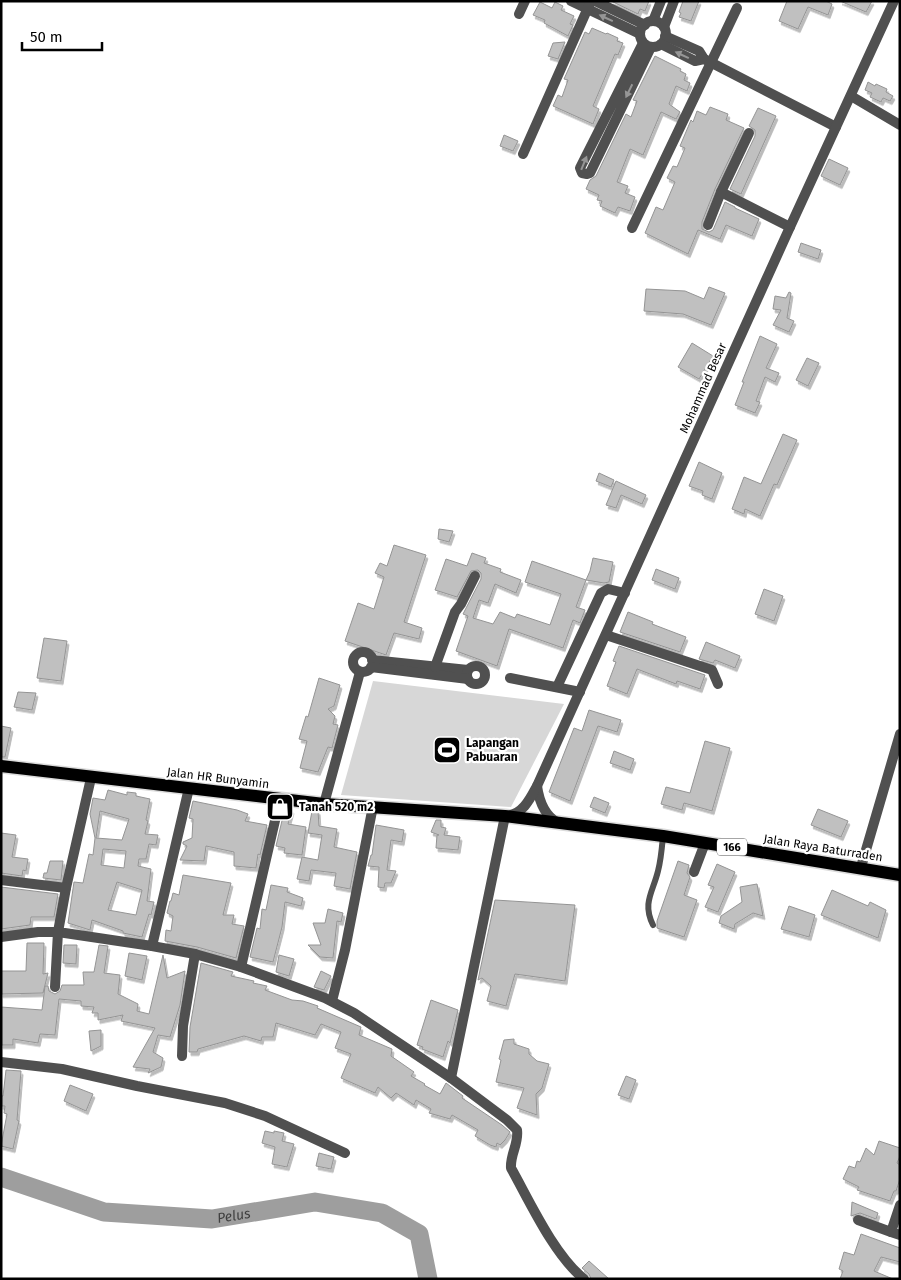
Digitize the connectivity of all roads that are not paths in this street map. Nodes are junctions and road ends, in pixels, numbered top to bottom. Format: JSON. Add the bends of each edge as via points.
{"nodes":[{"id":1,"x":525,"y":1,"type":"edge"},
{"id":2,"x":571,"y":1,"type":"edge"},
{"id":3,"x":595,"y":1,"type":"edge"},
{"id":4,"x":662,"y":1,"type":"edge"},
{"id":5,"x":674,"y":1,"type":"edge"},
{"id":6,"x":894,"y":1,"type":"edge"},
{"id":7,"x":589,"y":5,"type":"edge"},
{"id":8,"x":737,"y":8,"type":"dead end"},
{"id":9,"x":519,"y":14,"type":"dead end"},
{"id":10,"x":653,"y":35,"type":"junction"},
{"id":11,"x":708,"y":61,"type":"junction"},
{"id":12,"x":851,"y":96,"type":"junction"},
{"id":13,"x":900,"y":125,"type":"edge"},
{"id":14,"x":836,"y":127,"type":"junction"},
{"id":15,"x":749,"y":133,"type":"dead end"},
{"id":16,"x":523,"y":154,"type":"dead end"},
{"id":17,"x":721,"y":192,"type":"junction"},
{"id":18,"x":708,"y":225,"type":"dead end"},
{"id":19,"x":790,"y":227,"type":"junction"},
{"id":20,"x":632,"y":228,"type":"dead end"},
{"id":21,"x":475,"y":576,"type":"dead end"},
{"id":22,"x":625,"y":593,"type":"junction"},
{"id":23,"x":606,"y":635,"type":"junction"},
{"id":24,"x":372,"y":664,"type":"junction"},
{"id":25,"x":436,"y":667,"type":"junction"},
{"id":26,"x":360,"y":672,"type":"junction"},
{"id":27,"x":510,"y":678,"type":"dead end"},
{"id":28,"x":718,"y":684,"type":"dead end"},
{"id":29,"x":557,"y":687,"type":"junction"},
{"id":30,"x":580,"y":692,"type":"junction"},
{"id":31,"x":900,"y":734,"type":"edge"},
{"id":32,"x":1,"y":766,"type":"edge"},
{"id":33,"x":91,"y":778,"type":"junction"},
{"id":34,"x":537,"y":786,"type":"junction"},
{"id":35,"x":189,"y":788,"type":"junction"},
{"id":36,"x":280,"y":799,"type":"junction"},
{"id":37,"x":324,"y":804,"type":"junction"},
{"id":38,"x":373,"y":806,"type":"junction"},
{"id":39,"x":505,"y":816,"type":"junction"},
{"id":40,"x":564,"y":824,"type":"junction"},
{"id":41,"x":663,"y":836,"type":"junction"},
{"id":42,"x":705,"y":843,"type":"junction"},
{"id":43,"x":861,"y":867,"type":"junction"},
{"id":44,"x":694,"y":872,"type":"dead end"},
{"id":45,"x":900,"y":875,"type":"edge"},
{"id":46,"x":1,"y":880,"type":"edge"},
{"id":47,"x":66,"y":888,"type":"junction"},
{"id":48,"x":653,"y":925,"type":"dead end"},
{"id":49,"x":58,"y":932,"type":"junction"},
{"id":50,"x":1,"y":937,"type":"edge"},
{"id":51,"x":152,"y":946,"type":"junction"},
{"id":52,"x":195,"y":954,"type":"junction"},
{"id":53,"x":240,"y":968,"type":"junction"},
{"id":54,"x":55,"y":987,"type":"dead end"},
{"id":55,"x":332,"y":1001,"type":"junction"},
{"id":56,"x":182,"y":1056,"type":"dead end"},
{"id":57,"x":1,"y":1062,"type":"edge"},
{"id":58,"x":451,"y":1078,"type":"junction"},
{"id":59,"x":345,"y":1153,"type":"dead end"},
{"id":60,"x":900,"y":1205,"type":"edge"},
{"id":61,"x":858,"y":1220,"type":"dead end"},
{"id":62,"x":895,"y":1233,"type":"edge"},
{"id":63,"x":584,"y":1279,"type":"edge"}],
"edges":[{"from":1,"to":9,"type":"street"},
{"from":2,"to":7,"type":"street"},
{"from":3,"to":10,"type":"street"},
{"from":4,"to":10,"type":"street"},
{"from":5,"to":10,"type":"street"},
{"from":6,"to":12,"type":"street","name":"Mohammad Besar"},
{"from":10,"to":7,"type":"street","one_way":true},
{"from":7,"to":16,"type":"street"},
{"from":8,"to":11,"type":"street"},
{"from":10,"to":10,"type":"street","one_way":true,"via":[[590,173],[582,173],[580,168]]},
{"from":10,"to":11,"type":"street","via":[[699,52]]},
{"from":11,"to":14,"type":"street"},
{"from":11,"to":20,"type":"street"},
{"from":12,"to":13,"type":"street"},
{"from":12,"to":14,"type":"street","name":"Mohammad Besar"},
{"from":14,"to":19,"type":"street","name":"Mohammad Besar"},
{"from":15,"to":17,"type":"street"},
{"from":17,"to":18,"type":"street"},
{"from":17,"to":19,"type":"street"},
{"from":19,"to":22,"type":"street","name":"Mohammad Besar"},
{"from":21,"to":25,"type":"street","via":[[462,604],[454,612]]},
{"from":22,"to":23,"type":"street","name":"Mohammad Besar"},
{"from":22,"to":29,"type":"street","via":[[608,589],[602,593]]},
{"from":23,"to":28,"type":"street","via":[[712,670]]},
{"from":23,"to":30,"type":"street","name":"Mohammad Besar"},
{"from":24,"to":25,"type":"street"},
{"from":24,"to":25,"type":"street","via":[[468,675]]},
{"from":24,"to":26,"type":"street","via":[[367,672]]},
{"from":24,"to":26,"type":"street","via":[[370,655],[362,652],[355,655],[353,666]]},
{"from":26,"to":37,"type":"street"},
{"from":27,"to":29,"type":"street"},
{"from":29,"to":30,"type":"street"},
{"from":30,"to":34,"type":"street","name":"Mohammad Besar"},
{"from":31,"to":43,"type":"street"},
{"from":32,"to":33,"type":"main road","name":"Jalan HR Bunyamin","number":"166"},
{"from":33,"to":35,"type":"main road","name":"Jalan HR Bunyamin","number":"166"},
{"from":33,"to":47,"type":"street"},
{"from":34,"to":39,"type":"street","via":[[521,810],[515,815]]},
{"from":34,"to":40,"type":"street","via":[[544,808],[555,822]]},
{"from":35,"to":36,"type":"main road","name":"Jalan HR Bunyamin","number":"166"},
{"from":35,"to":51,"type":"street"},
{"from":36,"to":37,"type":"main road","name":"Jalan HR Bunyamin","number":"166"},
{"from":36,"to":53,"type":"street"},
{"from":37,"to":38,"type":"main road","name":"Jalan HR Bunyamin","number":"166"},
{"from":38,"to":39,"type":"main road","name":"Jalan HR Bunyamin","number":"166"},
{"from":38,"to":55,"type":"street"},
{"from":39,"to":40,"type":"main road","name":"Jalan Raya Baturraden","number":"166"},
{"from":39,"to":58,"type":"street"},
{"from":40,"to":41,"type":"main road","name":"Jalan Raya Baturraden","number":"166"},
{"from":41,"to":42,"type":"main road","name":"Jalan Raya Baturraden","number":"166"},
{"from":41,"to":48,"type":"lane","via":[[658,871],[647,904]]},
{"from":42,"to":43,"type":"main road","name":"Jalan Raya Baturraden","number":"166"},
{"from":42,"to":44,"type":"street"},
{"from":43,"to":45,"type":"main road","name":"Jalan Raya Baturraden","number":"166"},
{"from":46,"to":47,"type":"street"},
{"from":47,"to":49,"type":"street"},
{"from":49,"to":50,"type":"street"},
{"from":49,"to":51,"type":"street"},
{"from":49,"to":54,"type":"street"},
{"from":51,"to":52,"type":"street"},
{"from":52,"to":53,"type":"street"},
{"from":52,"to":56,"type":"street","via":[[183,1026]]},
{"from":53,"to":55,"type":"street"},
{"from":55,"to":58,"type":"street"},
{"from":57,"to":59,"type":"street","via":[[62,1069],[225,1103],[265,1116]]},
{"from":58,"to":63,"type":"street","via":[[517,1130],[518,1142],[510,1160],[511,1168],[553,1241],[574,1271]]},
{"from":60,"to":62,"type":"street"},
{"from":61,"to":62,"type":"street"}]}
